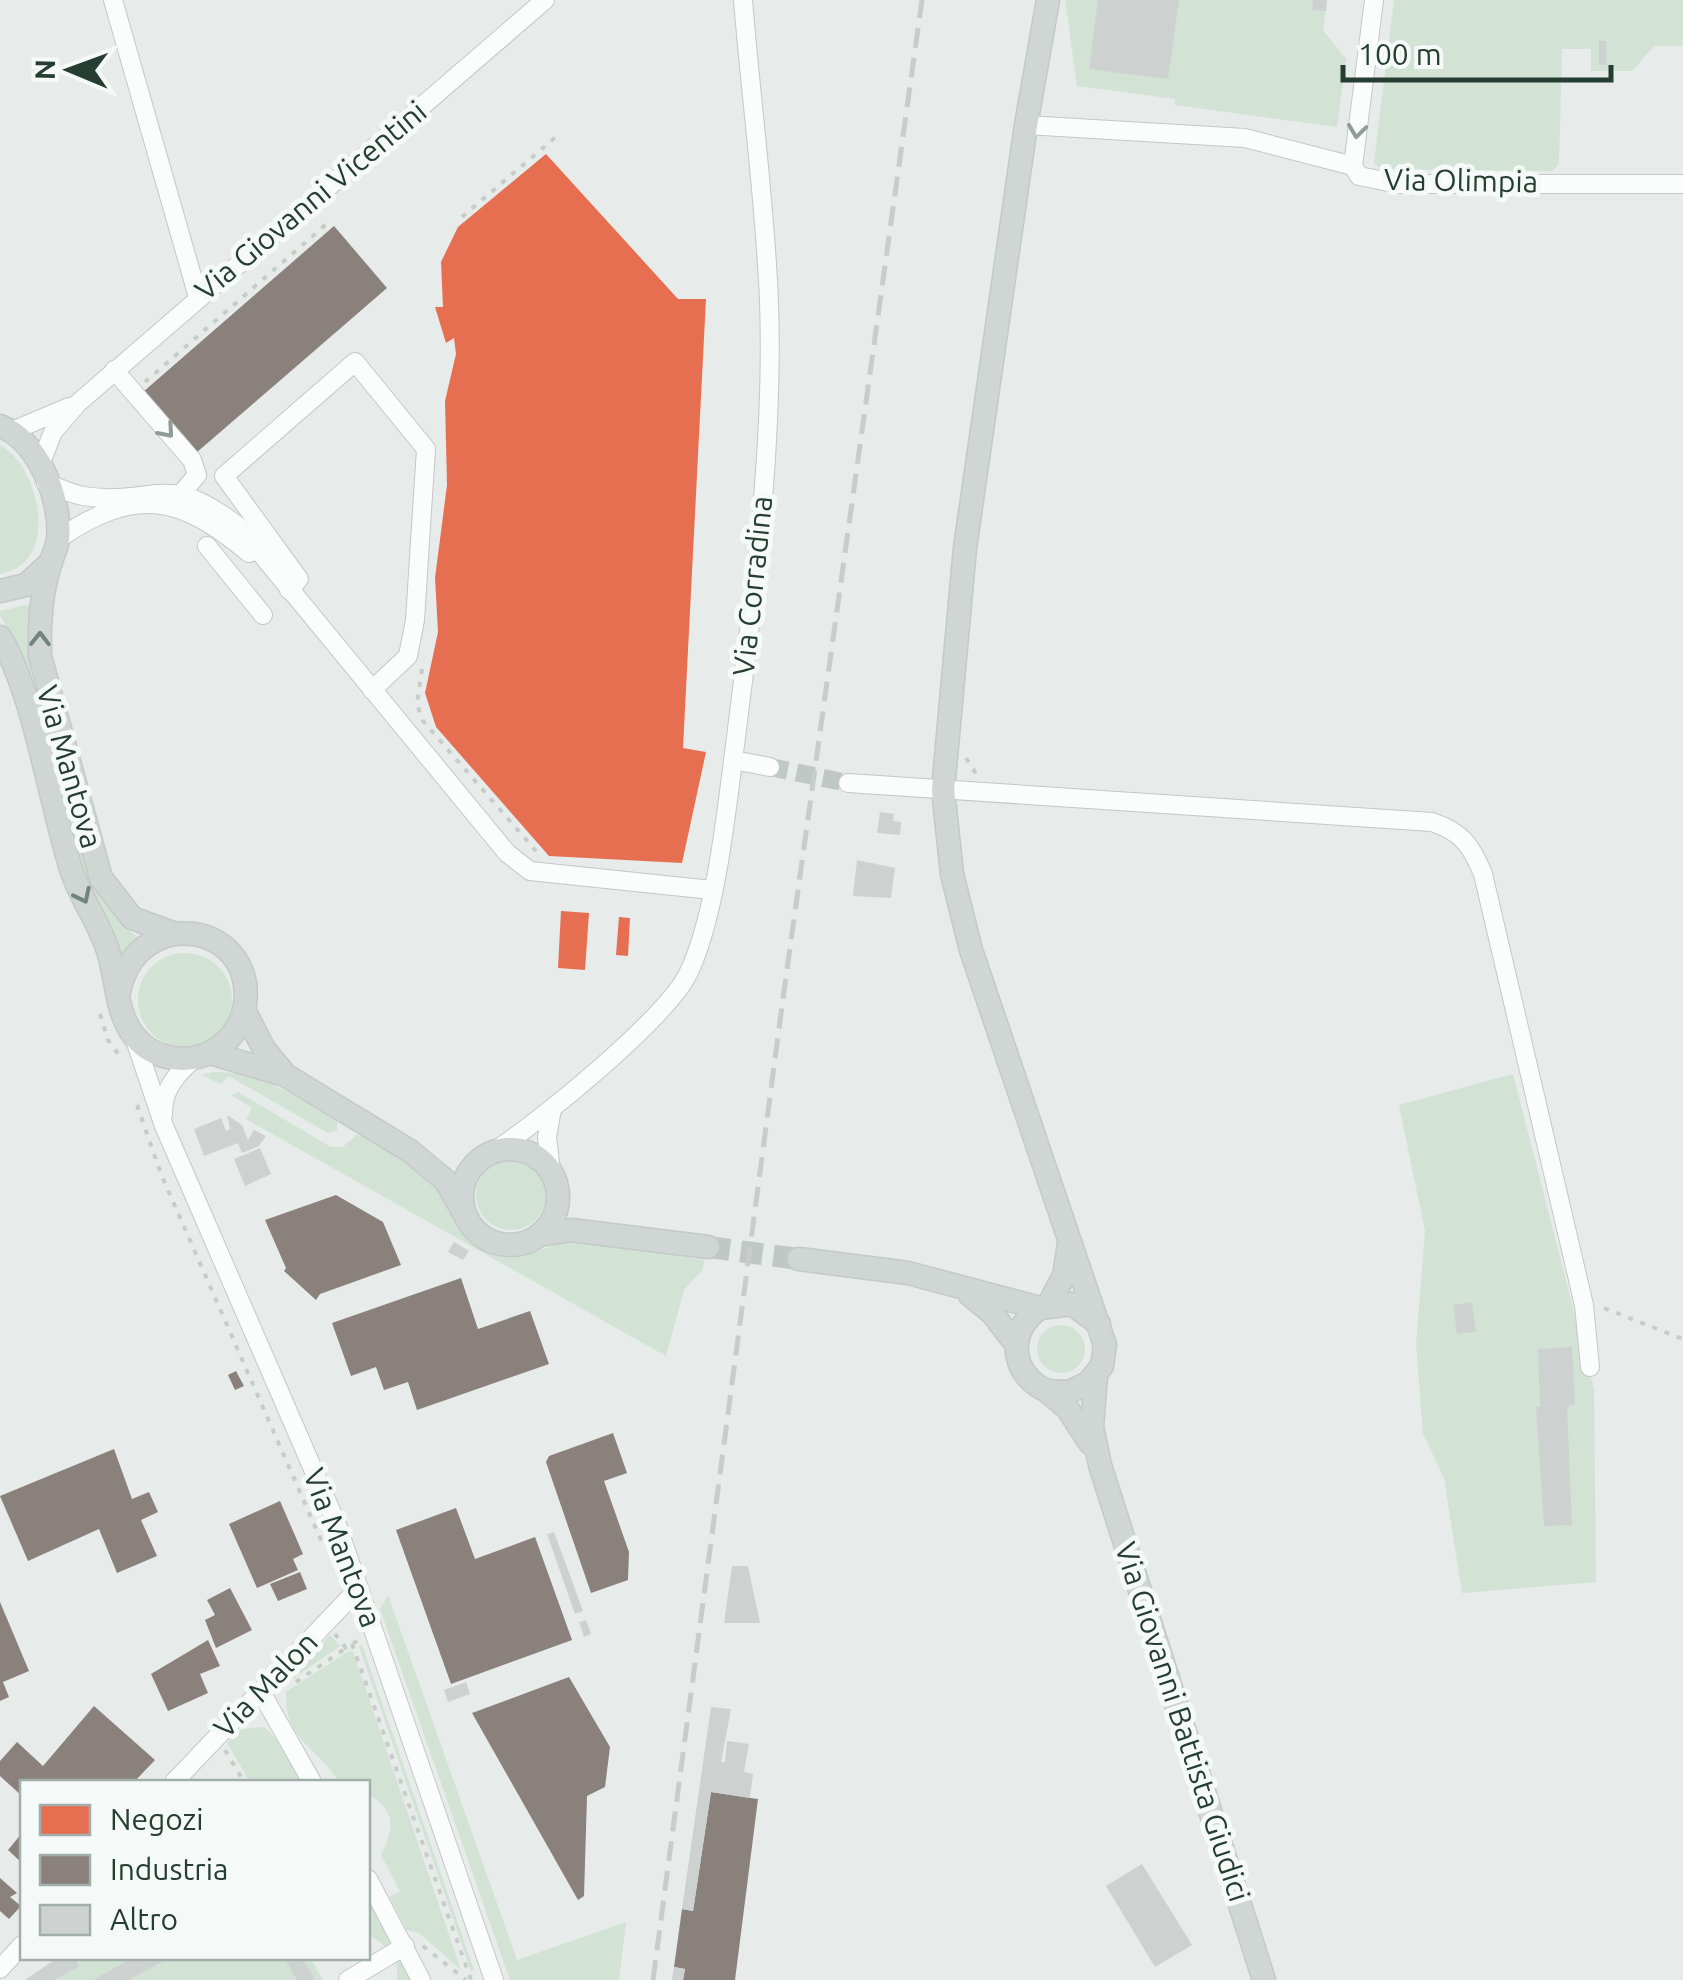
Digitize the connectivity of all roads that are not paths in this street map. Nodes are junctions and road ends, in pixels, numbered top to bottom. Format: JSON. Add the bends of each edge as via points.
{"nodes":[{"id":1,"x":113,"y":0,"type":"edge"},
{"id":2,"x":545,"y":0,"type":"edge"},
{"id":3,"x":743,"y":0,"type":"edge"},
{"id":4,"x":1048,"y":0,"type":"edge"},
{"id":5,"x":1374,"y":0,"type":"edge"},
{"id":6,"x":1026,"y":124,"type":"junction"},
{"id":7,"x":1352,"y":166,"type":"junction"},
{"id":8,"x":1683,"y":184,"type":"edge"},
{"id":9,"x":198,"y":297,"type":"junction"},
{"id":10,"x":114,"y":370,"type":"junction"},
{"id":11,"x":78,"y":402,"type":"junction"},
{"id":12,"x":5,"y":426,"type":"edge"},
{"id":13,"x":43,"y":474,"type":"junction"},
{"id":14,"x":224,"y":476,"type":"junction"},
{"id":15,"x":187,"y":496,"type":"junction"},
{"id":16,"x":58,"y":539,"type":"junction"},
{"id":17,"x":207,"y":546,"type":"dead end"},
{"id":18,"x":51,"y":562,"type":"junction"},
{"id":19,"x":283,"y":583,"type":"junction"},
{"id":20,"x":0,"y":591,"type":"edge"},
{"id":21,"x":263,"y":615,"type":"dead end"},
{"id":22,"x":0,"y":637,"type":"edge"},
{"id":23,"x":372,"y":690,"type":"junction"},
{"id":24,"x":733,"y":760,"type":"junction"},
{"id":25,"x":770,"y":768,"type":"tunnel mouth"},
{"id":26,"x":848,"y":783,"type":"tunnel mouth"},
{"id":27,"x":943,"y":790,"type":"junction"},
{"id":28,"x":712,"y":890,"type":"junction"},
{"id":29,"x":173,"y":933,"type":"junction"},
{"id":30,"x":119,"y":992,"type":"junction"},
{"id":31,"x":244,"y":1010,"type":"junction"},
{"id":32,"x":134,"y":1036,"type":"junction"},
{"id":33,"x":202,"y":1056,"type":"junction"},
{"id":34,"x":285,"y":1075,"type":"junction"},
{"id":35,"x":552,"y":1109,"type":"junction"},
{"id":36,"x":164,"y":1126,"type":"junction"},
{"id":37,"x":410,"y":1152,"type":"junction"},
{"id":38,"x":487,"y":1155,"type":"junction"},
{"id":39,"x":554,"y":1181,"type":"junction"},
{"id":40,"x":468,"y":1220,"type":"junction"},
{"id":41,"x":614,"y":1233,"type":"junction"},
{"id":42,"x":539,"y":1235,"type":"junction"},
{"id":43,"x":1069,"y":1244,"type":"junction"},
{"id":44,"x":708,"y":1246,"type":"tunnel mouth"},
{"id":45,"x":799,"y":1259,"type":"tunnel mouth"},
{"id":46,"x":964,"y":1290,"type":"junction"},
{"id":47,"x":1044,"y":1306,"type":"junction"},
{"id":48,"x":1099,"y":1324,"type":"junction"},
{"id":49,"x":1016,"y":1344,"type":"junction"},
{"id":50,"x":1590,"y":1366,"type":"dead end"},
{"id":51,"x":1096,"y":1376,"type":"junction"},
{"id":52,"x":1047,"y":1391,"type":"junction"},
{"id":53,"x":1100,"y":1464,"type":"junction"},
{"id":54,"x":359,"y":1588,"type":"junction"},
{"id":55,"x":261,"y":1692,"type":"junction"},
{"id":56,"x":176,"y":1780,"type":"edge"},
{"id":57,"x":311,"y":1780,"type":"edge"},
{"id":58,"x":370,"y":1883,"type":"edge"},
{"id":59,"x":405,"y":1946,"type":"junction"},
{"id":60,"x":20,"y":1947,"type":"edge"},
{"id":61,"x":0,"y":1969,"type":"edge"},
{"id":62,"x":348,"y":1980,"type":"edge"},
{"id":63,"x":421,"y":1980,"type":"edge"},
{"id":64,"x":494,"y":1980,"type":"edge"},
{"id":65,"x":1264,"y":1980,"type":"edge"}],
"edges":[{"from":1,"to":9,"type":"street"},
{"from":2,"to":9,"type":"street","name":"Via Giovanni Vicentini"},
{"from":3,"to":24,"type":"street","name":"Via Corradina","via":[[768,376],[763,500]]},
{"from":4,"to":6,"type":"main road","name":"Via Giovanni Battista Giudici"},
{"from":5,"to":7,"type":"street","name":"Via Olimpia","one_way":true},
{"from":6,"to":7,"type":"street","via":[[1245,138]]},
{"from":6,"to":27,"type":"main road","name":"Via Giovanni Battista Giudici","via":[[953,639]]},
{"from":7,"to":8,"type":"street","name":"Via Olimpia","via":[[1366,179],[1399,184]]},
{"from":9,"to":10,"type":"street","name":"Via Giovanni Vicentini"},
{"from":10,"to":11,"type":"street","name":"Via Giovanni Vicentini"},
{"from":10,"to":15,"type":"street","one_way":true,"via":[[192,460],[196,475]]},
{"from":11,"to":12,"type":"street","name":"Via Giovanni Vicentini"},
{"from":11,"to":13,"type":"street","name":"Via Giovanni Vicentini","via":[[52,432]]},
{"from":12,"to":13,"type":"main road","name":"Via Mantova","via":[[26,441]]},
{"from":13,"to":15,"type":"street","via":[[80,496]]},
{"from":13,"to":16,"type":"main road","name":"Via Mantova"},
{"from":14,"to":15,"type":"street"},
{"from":14,"to":19,"type":"street","via":[[298,579]]},
{"from":14,"to":23,"type":"street","via":[[355,362],[426,449],[408,656]]},
{"from":15,"to":19,"type":"street","via":[[238,526]]},
{"from":16,"to":18,"type":"main road","name":"Via Mantova"},
{"from":16,"to":19,"type":"street","via":[[121,506],[162,504],[190,510],[216,526]]},
{"from":17,"to":21,"type":"street"},
{"from":18,"to":20,"type":"main road","via":[[26,585]]},
{"from":29,"to":18,"type":"main road","name":"Via Mantova","one_way":true,"via":[[132,918],[95,862],[43,681],[39,633]]},
{"from":19,"to":23,"type":"street"},
{"from":22,"to":30,"type":"main road","name":"Via Mantova","one_way":true,"via":[[72,874],[108,948]]},
{"from":23,"to":28,"type":"street","via":[[530,871]]},
{"from":24,"to":25,"type":"street"},
{"from":24,"to":28,"type":"street","name":"Via Corradina"},
{"from":26,"to":27,"type":"street"},
{"from":27,"to":43,"type":"main road","name":"Via Giovanni Battista Giudici","via":[[952,874],[971,950]]},
{"from":27,"to":50,"type":"street","via":[[1432,822],[1456,830],[1484,874],[1584,1305]]},
{"from":28,"to":35,"type":"street","name":"Via Corradina","via":[[689,972],[666,1008]]},
{"from":29,"to":30,"type":"main road","via":[[130,960]]},
{"from":29,"to":31,"type":"main road","name":"Via Mantova","via":[[208,937],[235,959],[243,975]]},
{"from":30,"to":32,"type":"main road","name":"Via Mantova"},
{"from":31,"to":33,"type":"main road","via":[[232,1036]]},
{"from":31,"to":34,"type":"main road"},
{"from":32,"to":33,"type":"main road","via":[[155,1053]]},
{"from":32,"to":36,"type":"street","name":"Via Mantova"},
{"from":33,"to":34,"type":"main road"},
{"from":33,"to":36,"type":"street","via":[[175,1076]]},
{"from":34,"to":37,"type":"main road"},
{"from":35,"to":38,"type":"street","name":"Via Corradina"},
{"from":35,"to":39,"type":"street","via":[[547,1137]]},
{"from":36,"to":54,"type":"street","name":"Via Mantova"},
{"from":37,"to":38,"type":"main road","via":[[438,1160]]},
{"from":37,"to":40,"type":"main road","via":[[446,1181]]},
{"from":38,"to":39,"type":"main road","via":[[526,1151]]},
{"from":38,"to":40,"type":"main road","via":[[465,1181]]},
{"from":39,"to":41,"type":"main road","via":[[580,1218]]},
{"from":39,"to":42,"type":"main road","via":[[554,1215]]},
{"from":40,"to":42,"type":"main road","via":[[492,1241],[524,1242]]},
{"from":41,"to":42,"type":"main road"},
{"from":41,"to":44,"type":"main road"},
{"from":43,"to":47,"type":"main road","via":[[1064,1276]]},
{"from":43,"to":48,"type":"main road","name":"Via Giovanni Battista Giudici"},
{"from":45,"to":46,"type":"main road","name":"Via Giovanni Battista Giudici","via":[[908,1273]]},
{"from":46,"to":47,"type":"main road","name":"Via Giovanni Battista Giudici"},
{"from":46,"to":49,"type":"main road","name":"Via Giovanni Battista Giudici"},
{"from":47,"to":48,"type":"main road","name":"Via Giovanni Battista Giudici","via":[[1082,1308]]},
{"from":47,"to":49,"type":"main road","via":[[1023,1323]]},
{"from":48,"to":51,"type":"main road","name":"Via Giovanni Battista Giudici","via":[[1105,1356]]},
{"from":49,"to":52,"type":"main road","name":"Via Giovanni Battista Giudici","via":[[1023,1373]]},
{"from":51,"to":52,"type":"main road","via":[[1079,1389]]},
{"from":51,"to":53,"type":"main road","name":"Via Giovanni Battista Giudici","via":[[1092,1427]]},
{"from":52,"to":53,"type":"main road","name":"Via Giovanni Battista Giudici","via":[[1084,1432]]},
{"from":53,"to":65,"type":"main road","name":"Via Giovanni Battista Giudici"},
{"from":54,"to":55,"type":"street","name":"Via Malon"},
{"from":54,"to":64,"type":"street","name":"Via Mantova"},
{"from":55,"to":56,"type":"street","name":"Via Malon"},
{"from":55,"to":57,"type":"street"},
{"from":58,"to":59,"type":"street"},
{"from":59,"to":62,"type":"street"},
{"from":59,"to":63,"type":"street"},
{"from":60,"to":61,"type":"street"}]}
